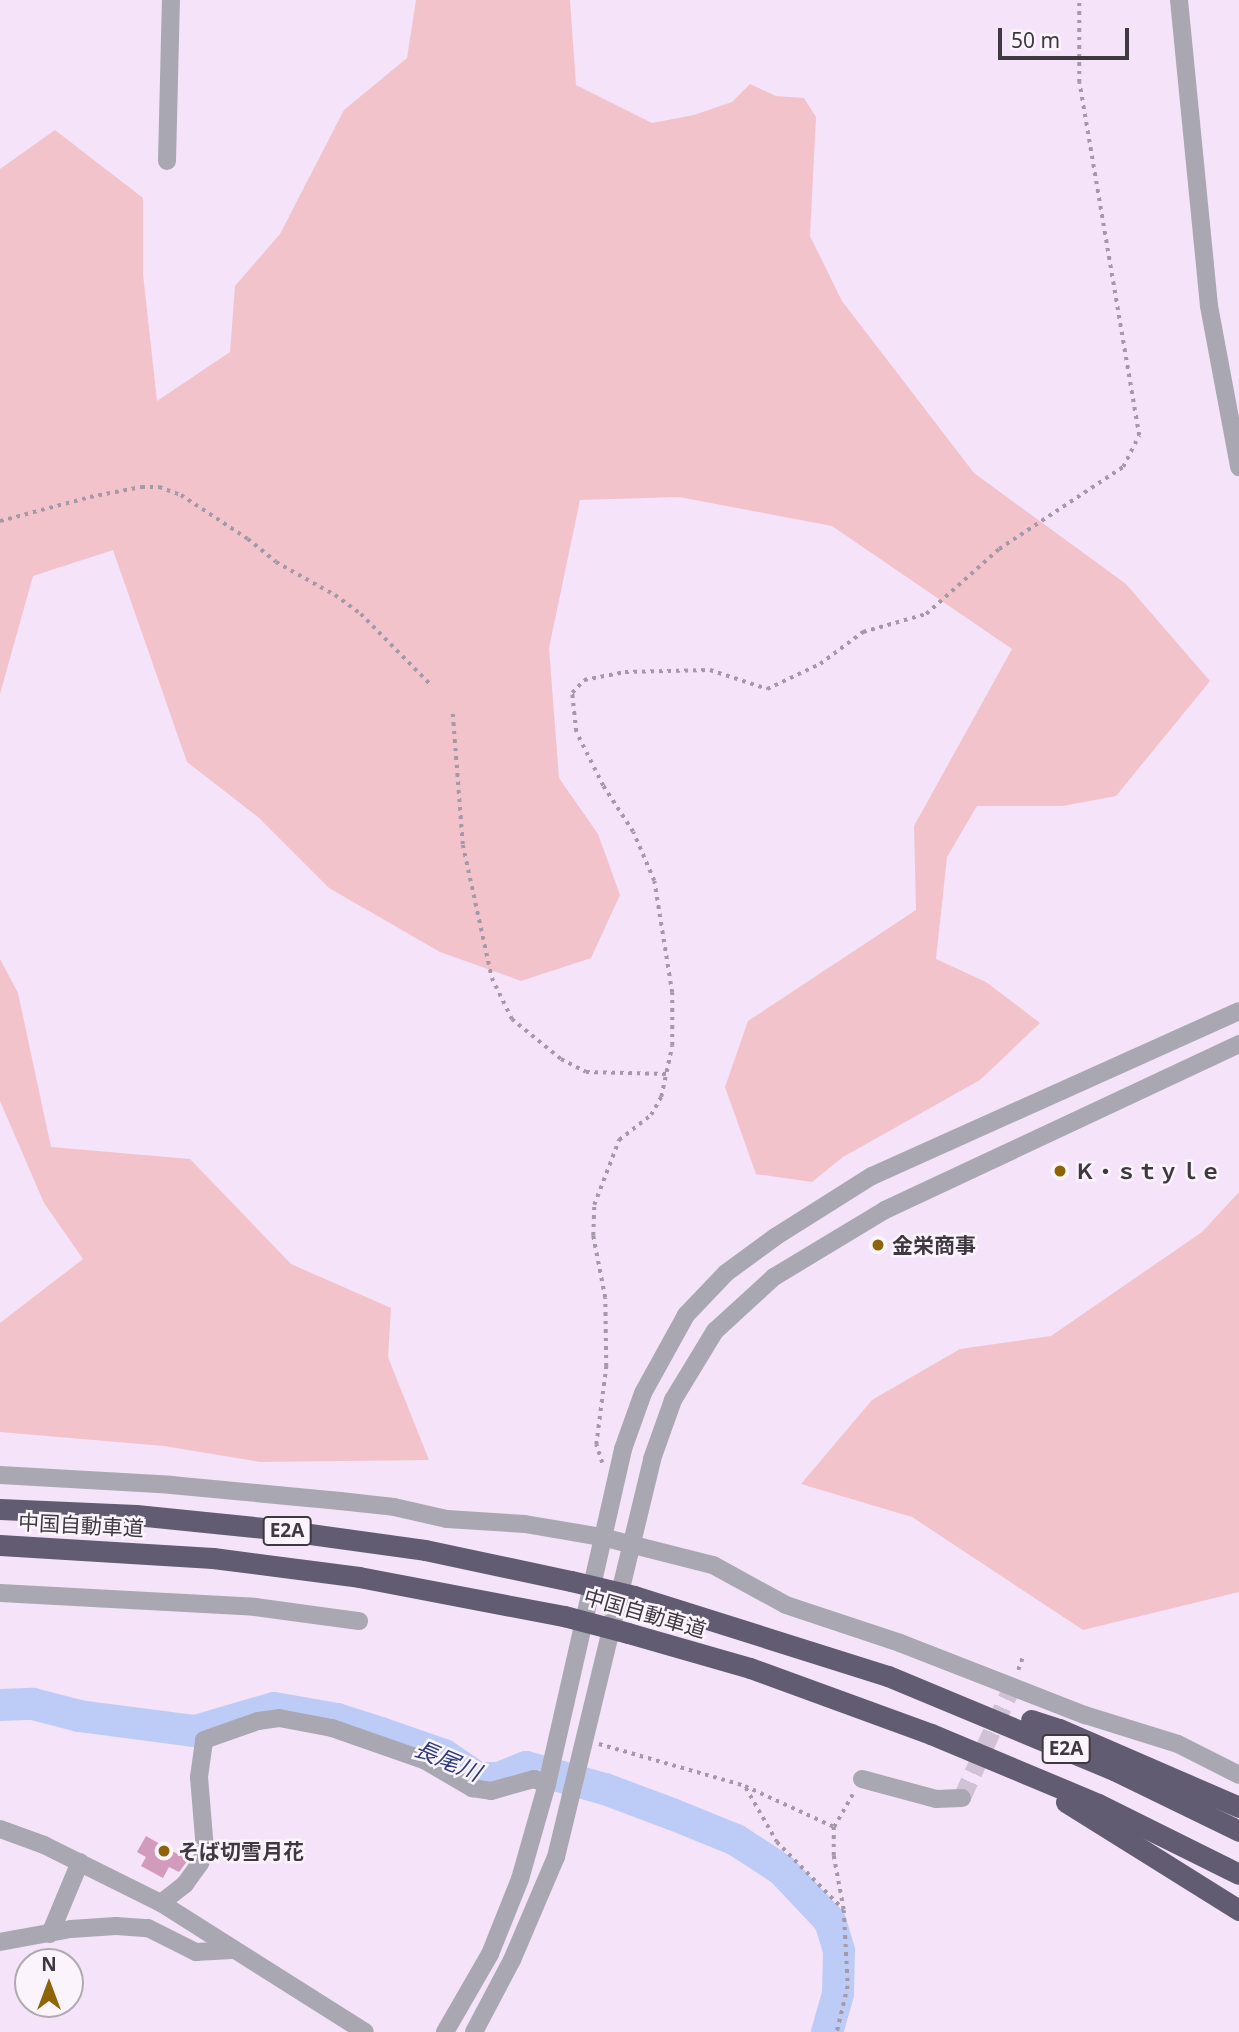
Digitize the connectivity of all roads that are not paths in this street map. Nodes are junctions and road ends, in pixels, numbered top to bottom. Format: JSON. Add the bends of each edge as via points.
{"nodes":[{"id":1,"x":171,"y":0,"type":"edge"},
{"id":2,"x":1179,"y":0,"type":"edge"},
{"id":3,"x":167,"y":161,"type":"dead end"},
{"id":4,"x":1239,"y":467,"type":"edge"},
{"id":5,"x":1239,"y":1012,"type":"edge"},
{"id":6,"x":1239,"y":1044,"type":"edge"},
{"id":7,"x":0,"y":1475,"type":"edge"},
{"id":8,"x":0,"y":1509,"type":"edge"},
{"id":9,"x":601,"y":1537,"type":"junction"},
{"id":10,"x":0,"y":1545,"type":"edge"},
{"id":11,"x":629,"y":1545,"type":"junction"},
{"id":12,"x":0,"y":1593,"type":"edge"},
{"id":13,"x":359,"y":1621,"type":"dead end"},
{"id":14,"x":888,"y":1676,"type":"junction"},
{"id":15,"x":1008,"y":1766,"type":"junction"},
{"id":16,"x":1239,"y":1775,"type":"edge"},
{"id":17,"x":862,"y":1779,"type":"road end"},
{"id":18,"x":547,"y":1784,"type":"junction"},
{"id":19,"x":961,"y":1798,"type":"dead end"},
{"id":20,"x":1239,"y":1807,"type":"edge"},
{"id":21,"x":0,"y":1829,"type":"edge"},
{"id":22,"x":1239,"y":1830,"type":"edge"},
{"id":23,"x":80,"y":1862,"type":"junction"},
{"id":24,"x":1239,"y":1874,"type":"edge"},
{"id":25,"x":161,"y":1903,"type":"junction"},
{"id":26,"x":1239,"y":1910,"type":"edge"},
{"id":27,"x":50,"y":1934,"type":"junction"},
{"id":28,"x":0,"y":1942,"type":"edge"},
{"id":29,"x":232,"y":1950,"type":"junction"},
{"id":30,"x":365,"y":2032,"type":"edge"},
{"id":31,"x":445,"y":2032,"type":"edge"},
{"id":32,"x":474,"y":2032,"type":"edge"}],
"edges":[{"from":1,"to":3,"type":"street"},
{"from":2,"to":4,"type":"street","via":[[1209,306]]},
{"from":5,"to":9,"type":"street","via":[[872,1176],[726,1273],[687,1315],[643,1393],[623,1449]]},
{"from":6,"to":11,"type":"street","via":[[884,1210],[774,1277],[715,1331],[673,1400]]},
{"from":7,"to":9,"type":"street","via":[[340,1501],[394,1507],[447,1520],[525,1524]]},
{"from":8,"to":14,"type":"highway","name":"中国自動車道","number":"E2A","bridge":true,"via":[[136,1515],[425,1550],[634,1596]]},
{"from":9,"to":11,"type":"street"},
{"from":9,"to":18,"type":"street"},
{"from":10,"to":15,"type":"highway","name":"中国自動車道","number":"E2A","bridge":true,"via":[[239,1561],[359,1577],[564,1616],[750,1668]]},
{"from":11,"to":16,"type":"street","via":[[713,1565],[786,1605],[900,1643],[1085,1715],[1178,1744]]},
{"from":11,"to":32,"type":"street","via":[[556,1857]]},
{"from":12,"to":13,"type":"street","via":[[255,1607]]},
{"from":14,"to":20,"type":"highway","via":[[1059,1729]]},
{"from":14,"to":22,"type":"highway","name":"中国自動車道","number":"E2A","via":[[1114,1770]]},
{"from":15,"to":24,"type":"highway","name":"中国自動車道","number":"E2A","via":[[1098,1804]]},
{"from":15,"to":26,"type":"highway"},
{"from":17,"to":19,"type":"street","via":[[936,1799]]},
{"from":18,"to":25,"type":"street","via":[[534,1779],[491,1791],[472,1788],[424,1760],[332,1728],[279,1718],[258,1721],[204,1740],[199,1777],[205,1850],[185,1884]]},
{"from":18,"to":31,"type":"street","via":[[520,1879],[490,1954]]},
{"from":21,"to":23,"type":"street"},
{"from":23,"to":25,"type":"street"},
{"from":23,"to":27,"type":"street"},
{"from":25,"to":29,"type":"street"},
{"from":27,"to":28,"type":"street"},
{"from":27,"to":29,"type":"street","via":[[116,1926],[148,1928],[196,1952]]},
{"from":29,"to":30,"type":"street"}]}
